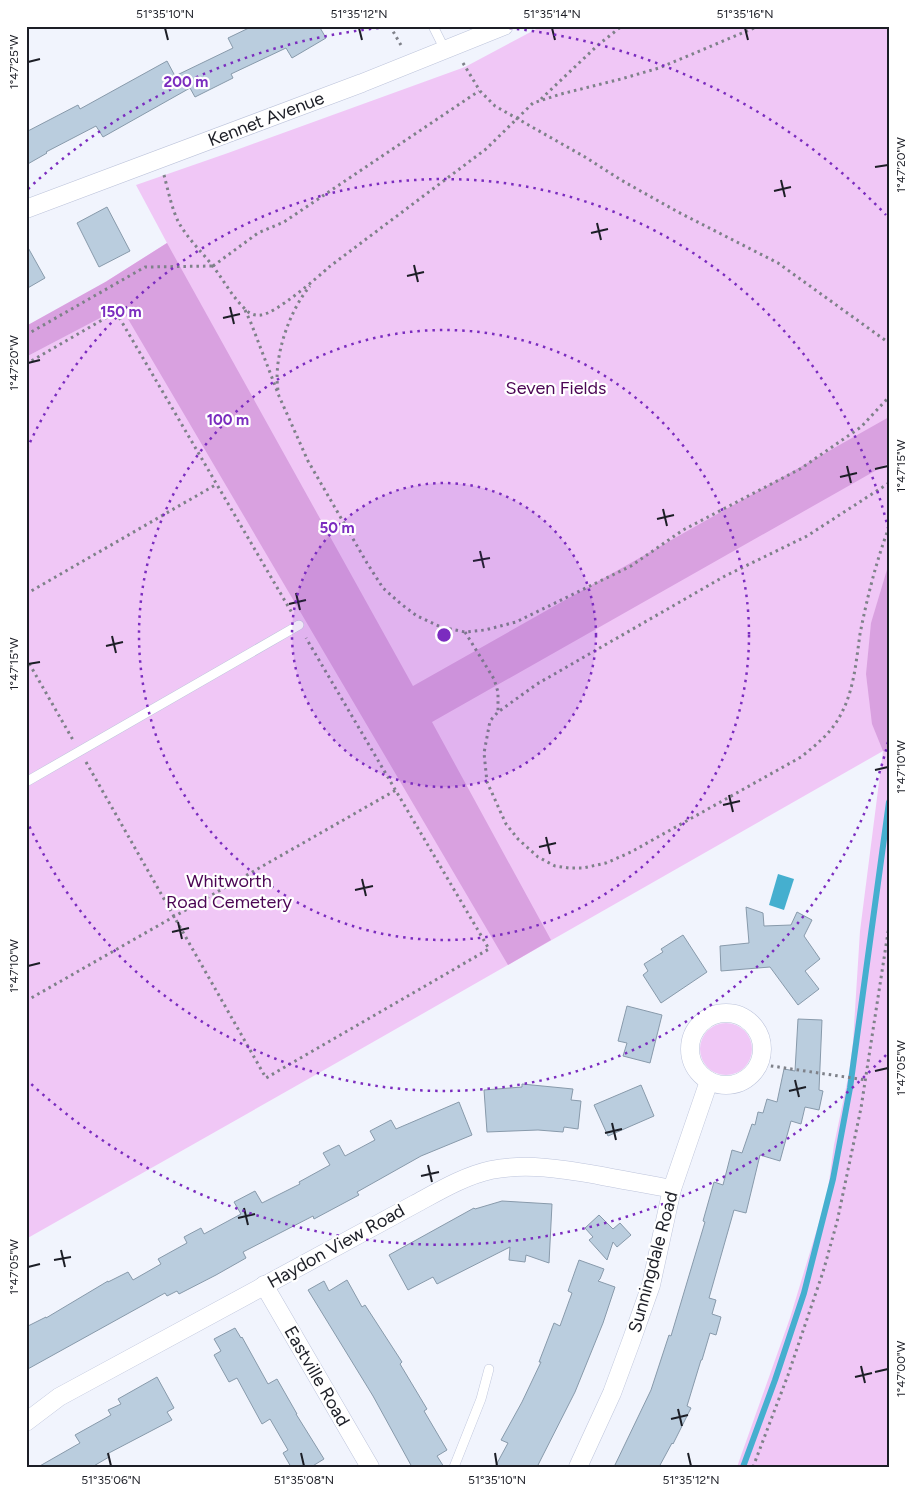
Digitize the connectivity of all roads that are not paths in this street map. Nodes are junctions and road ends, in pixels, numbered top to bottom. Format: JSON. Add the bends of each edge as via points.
{"nodes":[{"id":1,"x":504,"y":26,"type":"edge"},
{"id":2,"x":436,"y":27,"type":"edge"},
{"id":3,"x":450,"y":48,"type":"junction"},
{"id":4,"x":26,"y":209,"type":"edge"},
{"id":5,"x":299,"y":624,"type":"road end"},
{"id":6,"x":26,"y":782,"type":"edge"},
{"id":7,"x":709,"y":1081,"type":"junction"},
{"id":8,"x":672,"y":1189,"type":"junction"},
{"id":9,"x":264,"y":1285,"type":"junction"},
{"id":10,"x":489,"y":1369,"type":"dead end"},
{"id":11,"x":26,"y":1422,"type":"edge"},
{"id":12,"x":370,"y":1467,"type":"edge"},
{"id":13,"x":454,"y":1467,"type":"edge"},
{"id":14,"x":578,"y":1467,"type":"edge"}],
"edges":[{"from":1,"to":3,"type":"street","name":"Kennet Avenue"},
{"from":2,"to":3,"type":"lane"},
{"from":3,"to":4,"type":"street","name":"Kennet Avenue"},
{"from":5,"to":6,"type":"lane"},
{"from":7,"to":7,"type":"street","via":[[723,1085],[737,1083],[750,1076],[758,1064],[762,1046],[760,1039],[753,1026],[735,1014],[724,1013],[704,1020],[691,1038],[694,1066]]},
{"from":7,"to":8,"type":"street","name":"Sunningdale Road"},
{"from":8,"to":9,"type":"street","name":"Haydon View Road","via":[[536,1166],[490,1170],[448,1186]]},
{"from":8,"to":14,"type":"street","name":"Sunningdale Road","via":[[651,1285],[636,1330]]},
{"from":9,"to":11,"type":"street","name":"Haydon View Road","via":[[59,1397]]},
{"from":9,"to":12,"type":"street","name":"Eastville Road"},
{"from":10,"to":13,"type":"lane","via":[[481,1399]]}]}
